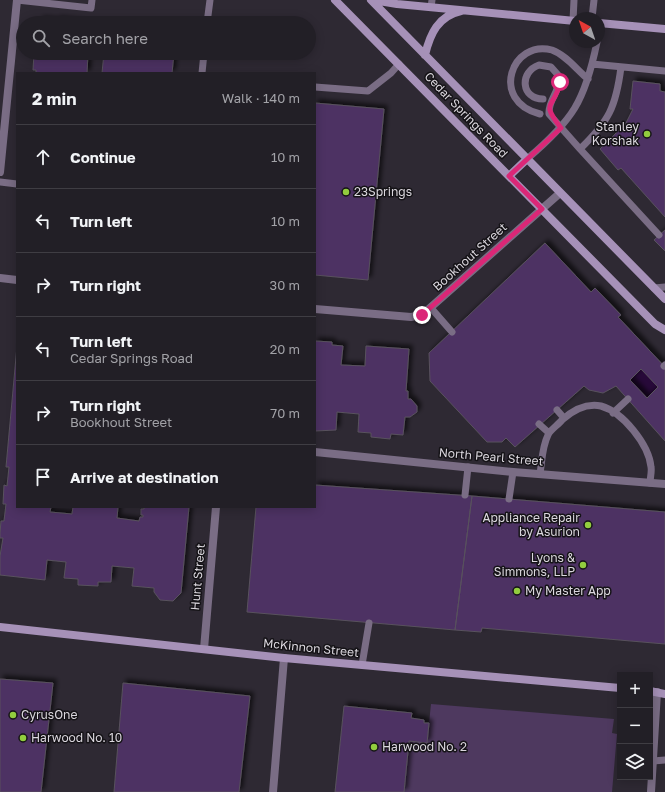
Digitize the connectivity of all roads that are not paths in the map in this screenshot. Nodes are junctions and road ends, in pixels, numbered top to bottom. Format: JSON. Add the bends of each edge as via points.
{"nodes":[{"id":1,"x":17,"y":0,"type":"edge"},
{"id":2,"x":92,"y":0,"type":"edge"},
{"id":3,"x":210,"y":0,"type":"edge"},
{"id":4,"x":335,"y":0,"type":"edge"},
{"id":5,"x":372,"y":0,"type":"edge"},
{"id":6,"x":574,"y":0,"type":"edge"},
{"id":7,"x":594,"y":0,"type":"edge"},
{"id":8,"x":431,"y":3,"type":"edge"},
{"id":9,"x":465,"y":10,"type":"junction"},
{"id":10,"x":574,"y":12,"type":"edge"},
{"id":11,"x":593,"y":12,"type":"edge"},
{"id":12,"x":208,"y":16,"type":"edge"},
{"id":13,"x":569,"y":20,"type":"edge"},
{"id":14,"x":605,"y":24,"type":"edge"},
{"id":15,"x":665,"y":29,"type":"edge"},
{"id":16,"x":596,"y":48,"type":"edge"},
{"id":17,"x":425,"y":55,"type":"junction"},
{"id":18,"x":203,"y":60,"type":"edge"},
{"id":19,"x":399,"y":64,"type":"junction"},
{"id":20,"x":592,"y":64,"type":"junction"},
{"id":21,"x":621,"y":67,"type":"junction"},
{"id":22,"x":665,"y":71,"type":"edge"},
{"id":23,"x":202,"y":72,"type":"edge"},
{"id":24,"x":588,"y":79,"type":"junction"},
{"id":25,"x":316,"y":87,"type":"edge"},
{"id":26,"x":543,"y":99,"type":"dead end"},
{"id":27,"x":540,"y":114,"type":"dead end"},
{"id":28,"x":561,"y":128,"type":"junction"},
{"id":29,"x":580,"y":149,"type":"junction"},
{"id":30,"x":527,"y":159,"type":"junction"},
{"id":31,"x":0,"y":172,"type":"edge"},
{"id":32,"x":509,"y":176,"type":"junction"},
{"id":33,"x":0,"y":182,"type":"edge"},
{"id":34,"x":16,"y":184,"type":"edge"},
{"id":35,"x":560,"y":192,"type":"junction"},
{"id":36,"x":542,"y":209,"type":"junction"},
{"id":37,"x":659,"y":235,"type":"dead end"},
{"id":38,"x":0,"y":278,"type":"edge"},
{"id":39,"x":16,"y":280,"type":"edge"},
{"id":40,"x":665,"y":287,"type":"edge"},
{"id":41,"x":654,"y":288,"type":"junction"},
{"id":42,"x":665,"y":299,"type":"edge"},
{"id":43,"x":431,"y":308,"type":"junction"},
{"id":44,"x":316,"y":309,"type":"edge"},
{"id":45,"x":665,"y":330,"type":"edge"},
{"id":46,"x":452,"y":332,"type":"dead end"},
{"id":47,"x":628,"y":399,"type":"dead end"},
{"id":48,"x":557,"y":410,"type":"dead end"},
{"id":49,"x":613,"y":413,"type":"junction"},
{"id":50,"x":564,"y":418,"type":"junction"},
{"id":51,"x":539,"y":424,"type":"dead end"},
{"id":52,"x":548,"y":433,"type":"junction"},
{"id":53,"x":316,"y":452,"type":"edge"},
{"id":54,"x":468,"y":467,"type":"junction"},
{"id":55,"x":513,"y":472,"type":"junction"},
{"id":56,"x":540,"y":474,"type":"junction"},
{"id":57,"x":650,"y":483,"type":"junction"},
{"id":58,"x":665,"y":484,"type":"edge"},
{"id":59,"x":465,"y":496,"type":"dead end"},
{"id":60,"x":509,"y":499,"type":"dead end"},
{"id":61,"x":216,"y":508,"type":"edge"},
{"id":62,"x":369,"y":623,"type":"dead end"},
{"id":63,"x":0,"y":627,"type":"edge"},
{"id":64,"x":204,"y":649,"type":"junction"},
{"id":65,"x":284,"y":658,"type":"junction"},
{"id":66,"x":362,"y":665,"type":"junction"},
{"id":67,"x":617,"y":688,"type":"edge"},
{"id":68,"x":659,"y":692,"type":"edge"},
{"id":69,"x":665,"y":760,"type":"edge"},
{"id":70,"x":653,"y":761,"type":"joint"},
{"id":71,"x":652,"y":780,"type":"edge"},
{"id":72,"x":273,"y":792,"type":"edge"},
{"id":73,"x":651,"y":792,"type":"edge"}],
"edges":[{"from":1,"to":2,"type":"lane","via":[[91,8]]},
{"from":1,"to":31,"type":"street"},
{"from":3,"to":12,"type":"lane"},
{"from":4,"to":19,"type":"main road","name":"Cedar Springs Road"},
{"from":5,"to":8,"type":"main road","via":[[397,4]]},
{"from":5,"to":17,"type":"main road","name":"Cedar Springs Road"},
{"from":6,"to":10,"type":"lane"},
{"from":7,"to":11,"type":"lane"},
{"from":8,"to":9,"type":"main road"},
{"from":9,"to":13,"type":"main road"},
{"from":9,"to":17,"type":"main road","via":[[455,12],[437,25]]},
{"from":14,"to":15,"type":"main road"},
{"from":16,"to":20,"type":"lane"},
{"from":17,"to":30,"type":"main road","name":"Cedar Springs Road"},
{"from":18,"to":23,"type":"lane"},
{"from":19,"to":25,"type":"lane","via":[[368,91]]},
{"from":19,"to":32,"type":"main road","name":"Cedar Springs Road"},
{"from":20,"to":21,"type":"lane"},
{"from":20,"to":24,"type":"lane"},
{"from":21,"to":22,"type":"lane"},
{"from":21,"to":29,"type":"lane","via":[[618,94],[611,113],[597,133]]},
{"from":24,"to":27,"type":"lane","via":[[561,55],[551,50],[541,49],[521,57],[514,66],[510,87],[520,105]]},
{"from":24,"to":28,"type":"lane","via":[[574,111]]},
{"from":26,"to":28,"type":"lane","via":[[529,93],[525,82],[529,71],[539,65],[551,67],[559,76],[559,88],[549,106],[549,114]]},
{"from":28,"to":29,"type":"lane"},
{"from":28,"to":30,"type":"lane"},
{"from":29,"to":37,"type":"lane"},
{"from":30,"to":32,"type":"main road"},
{"from":30,"to":35,"type":"main road","name":"Cedar Springs Road"},
{"from":32,"to":36,"type":"main road","name":"Cedar Springs Road"},
{"from":33,"to":34,"type":"lane"},
{"from":35,"to":36,"type":"street","name":"Bookhout Street"},
{"from":35,"to":41,"type":"main road","name":"Cedar Springs Road"},
{"from":36,"to":43,"type":"street","name":"Bookhout Street"},
{"from":36,"to":45,"type":"main road","name":"Cedar Springs Road","via":[[654,324]]},
{"from":38,"to":39,"type":"street"},
{"from":40,"to":41,"type":"lane"},
{"from":41,"to":42,"type":"main road","name":"Cedar Springs Road"},
{"from":43,"to":44,"type":"street","name":"Bookhout Street","via":[[422,315],[411,317]]},
{"from":43,"to":46,"type":"lane"},
{"from":47,"to":49,"type":"lane"},
{"from":48,"to":50,"type":"lane"},
{"from":49,"to":50,"type":"lane","via":[[601,406],[588,406],[575,410]]},
{"from":49,"to":57,"type":"lane","via":[[637,434],[651,468]]},
{"from":50,"to":52,"type":"lane"},
{"from":51,"to":52,"type":"lane"},
{"from":52,"to":56,"type":"lane"},
{"from":53,"to":54,"type":"street","name":"North Pearl Street"},
{"from":54,"to":55,"type":"street","name":"North Pearl Street"},
{"from":54,"to":59,"type":"lane"},
{"from":55,"to":56,"type":"street","name":"North Pearl Street"},
{"from":55,"to":60,"type":"lane"},
{"from":56,"to":57,"type":"street","name":"North Pearl Street"},
{"from":57,"to":58,"type":"street","name":"North Pearl Street"},
{"from":61,"to":64,"type":"street","name":"Hunt Street"},
{"from":62,"to":66,"type":"lane"},
{"from":63,"to":64,"type":"main road","name":"McKinnon Street"},
{"from":64,"to":65,"type":"main road","name":"McKinnon Street"},
{"from":65,"to":66,"type":"main road","name":"McKinnon Street"},
{"from":65,"to":72,"type":"street"},
{"from":66,"to":67,"type":"main road","name":"McKinnon Street"},
{"from":68,"to":70,"type":"street"},
{"from":69,"to":70,"type":"lane"},
{"from":71,"to":73,"type":"street"}]}
